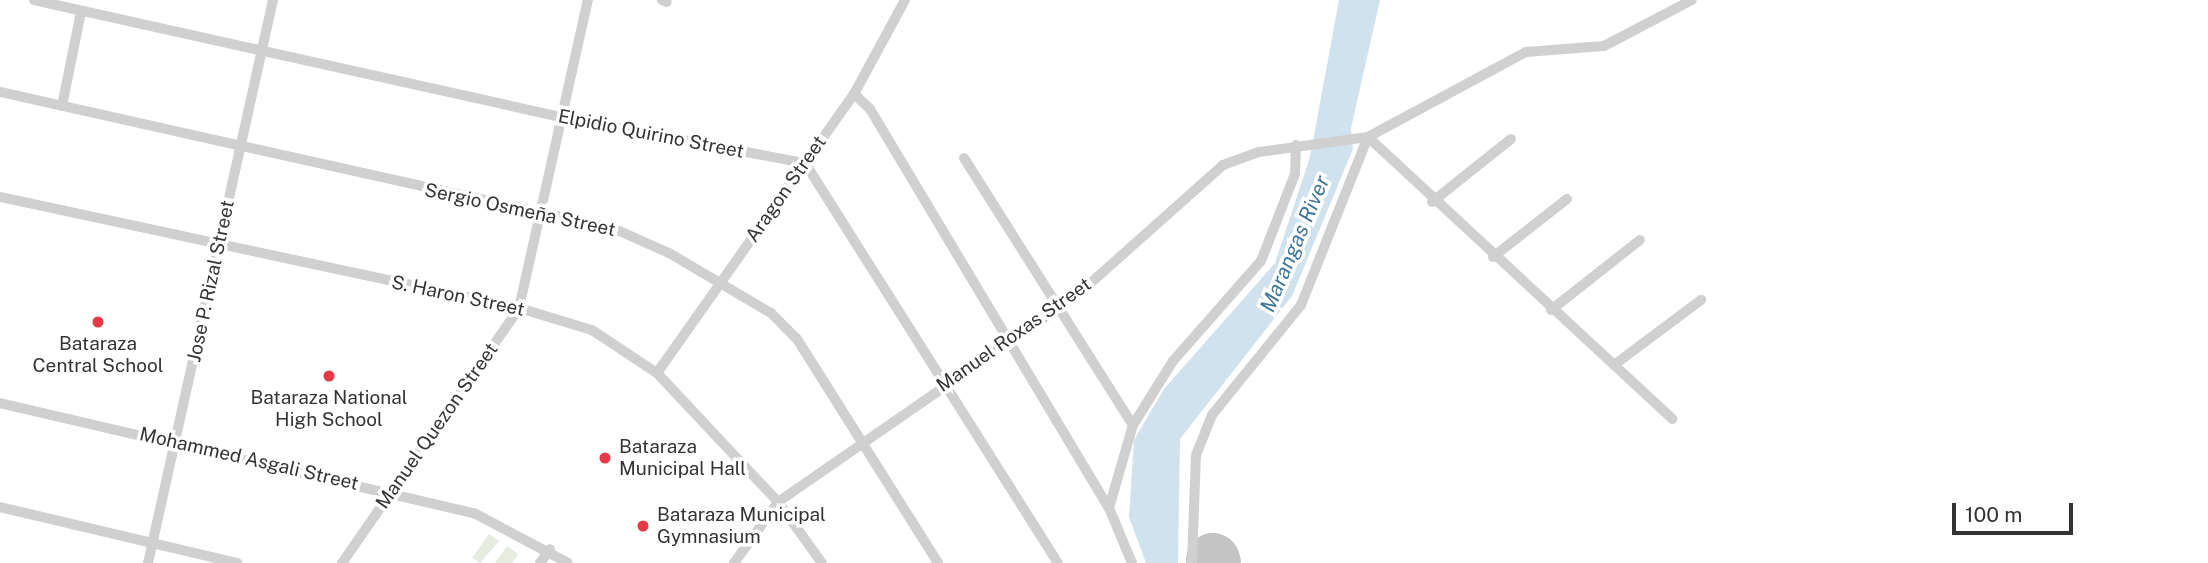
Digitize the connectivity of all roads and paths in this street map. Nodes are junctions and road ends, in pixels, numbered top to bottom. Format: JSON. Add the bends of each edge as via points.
{"nodes":[{"id":1,"x":34,"y":0,"type":"edge"},
{"id":2,"x":273,"y":0,"type":"edge"},
{"id":3,"x":588,"y":0,"type":"edge"},
{"id":4,"x":905,"y":0,"type":"edge"},
{"id":5,"x":1692,"y":0,"type":"edge"},
{"id":6,"x":81,"y":12,"type":"junction"},
{"id":7,"x":262,"y":50,"type":"junction"},
{"id":8,"x":0,"y":92,"type":"edge"},
{"id":9,"x":854,"y":94,"type":"junction"},
{"id":10,"x":62,"y":106,"type":"junction"},
{"id":11,"x":561,"y":117,"type":"junction"},
{"id":12,"x":1368,"y":137,"type":"junction"},
{"id":13,"x":1511,"y":139,"type":"dead end"},
{"id":14,"x":1296,"y":145,"type":"junction"},
{"id":15,"x":240,"y":149,"type":"junction"},
{"id":16,"x":964,"y":158,"type":"dead end"},
{"id":17,"x":805,"y":163,"type":"junction"},
{"id":18,"x":0,"y":197,"type":"edge"},
{"id":19,"x":1567,"y":199,"type":"dead end"},
{"id":20,"x":1432,"y":202,"type":"junction"},
{"id":21,"x":542,"y":214,"type":"junction"},
{"id":22,"x":1640,"y":240,"type":"dead end"},
{"id":23,"x":218,"y":246,"type":"junction"},
{"id":24,"x":1493,"y":257,"type":"junction"},
{"id":25,"x":720,"y":282,"type":"junction"},
{"id":26,"x":1700,"y":300,"type":"dead end"},
{"id":27,"x":519,"y":308,"type":"junction"},
{"id":28,"x":1057,"y":309,"type":"junction"},
{"id":29,"x":1551,"y":310,"type":"junction"},
{"id":30,"x":1008,"y":342,"type":"junction"},
{"id":31,"x":1615,"y":365,"type":"junction"},
{"id":32,"x":657,"y":373,"type":"junction"},
{"id":33,"x":946,"y":383,"type":"junction"},
{"id":34,"x":0,"y":403,"type":"edge"},
{"id":35,"x":1672,"y":419,"type":"dead end"},
{"id":36,"x":1133,"y":425,"type":"junction"},
{"id":37,"x":861,"y":442,"type":"junction"},
{"id":38,"x":176,"y":443,"type":"junction"},
{"id":39,"x":391,"y":491,"type":"junction"},
{"id":40,"x":778,"y":502,"type":"junction"},
{"id":41,"x":0,"y":507,"type":"edge"},
{"id":42,"x":1109,"y":508,"type":"junction"},
{"id":43,"x":153,"y":542,"type":"junction"},
{"id":44,"x":550,"y":549,"type":"junction"},
{"id":45,"x":148,"y":563,"type":"edge"},
{"id":46,"x":237,"y":563,"type":"edge"},
{"id":47,"x":342,"y":563,"type":"edge"},
{"id":48,"x":540,"y":563,"type":"edge"},
{"id":49,"x":568,"y":563,"type":"edge"},
{"id":50,"x":734,"y":563,"type":"edge"},
{"id":51,"x":822,"y":563,"type":"edge"},
{"id":52,"x":938,"y":563,"type":"edge"},
{"id":53,"x":1058,"y":563,"type":"edge"},
{"id":54,"x":1132,"y":563,"type":"edge"},
{"id":55,"x":1192,"y":563,"type":"edge"}],
"edges":[{"from":1,"to":6,"type":"street","name":"Elpidio Quirino Street"},
{"from":2,"to":7,"type":"street","name":"Jose P. Rizal Street"},
{"from":3,"to":11,"type":"street","name":"Manuel Quezon Street"},
{"from":4,"to":9,"type":"street","name":"Aragon Street"},
{"from":5,"to":12,"type":"street","via":[[1604,46],[1526,52]]},
{"from":6,"to":7,"type":"street","name":"Elpidio Quirino Street"},
{"from":6,"to":10,"type":"street"},
{"from":7,"to":11,"type":"street","name":"Elpidio Quirino Street"},
{"from":7,"to":15,"type":"street","name":"Jose P. Rizal Street"},
{"from":8,"to":10,"type":"street","name":"Sergio Osmeña Street"},
{"from":9,"to":17,"type":"street","name":"Aragon Street"},
{"from":9,"to":30,"type":"street","via":[[870,110]]},
{"from":10,"to":15,"type":"street","name":"Sergio Osmeña Street"},
{"from":11,"to":17,"type":"street","name":"Elpidio Quirino Street"},
{"from":11,"to":21,"type":"street","name":"Manuel Quezon Street"},
{"from":12,"to":14,"type":"street","name":"Manuel Roxas Street"},
{"from":12,"to":20,"type":"street"},
{"from":12,"to":55,"type":"street","via":[[1301,305],[1212,415],[1196,455]]},
{"from":13,"to":20,"type":"street"},
{"from":14,"to":28,"type":"street","name":"Manuel Roxas Street","via":[[1223,165]]},
{"from":14,"to":36,"type":"street","via":[[1295,174],[1261,261],[1174,361]]},
{"from":15,"to":21,"type":"street","name":"Sergio Osmeña Street"},
{"from":15,"to":23,"type":"street","name":"Jose P. Rizal Street"},
{"from":16,"to":28,"type":"street"},
{"from":17,"to":25,"type":"street","name":"Aragon Street"},
{"from":17,"to":33,"type":"street"},
{"from":18,"to":23,"type":"street","name":"S. Haron Street"},
{"from":19,"to":24,"type":"street"},
{"from":20,"to":24,"type":"street"},
{"from":21,"to":25,"type":"street","name":"Sergio Osmeña Street","via":[[635,236]]},
{"from":21,"to":27,"type":"street","name":"Manuel Quezon Street"},
{"from":22,"to":29,"type":"street"},
{"from":23,"to":27,"type":"street","name":"S. Haron Street"},
{"from":23,"to":38,"type":"street","name":"Jose P. Rizal Street"},
{"from":24,"to":29,"type":"street"},
{"from":25,"to":32,"type":"street","name":"Aragon Street"},
{"from":25,"to":37,"type":"street","name":"Sergio Osmeña Street","via":[[771,313],[797,339]]},
{"from":26,"to":31,"type":"street"},
{"from":27,"to":32,"type":"street","name":"S. Haron Street","via":[[592,330]]},
{"from":27,"to":39,"type":"street","name":"Manuel Quezon Street"},
{"from":28,"to":30,"type":"street","name":"Manuel Roxas Street"},
{"from":28,"to":36,"type":"street"},
{"from":29,"to":31,"type":"street"},
{"from":30,"to":33,"type":"street","name":"Manuel Roxas Street"},
{"from":30,"to":42,"type":"street"},
{"from":31,"to":35,"type":"street"},
{"from":32,"to":40,"type":"street","name":"S. Haron Street"},
{"from":33,"to":37,"type":"street","name":"Manuel Roxas Street"},
{"from":33,"to":53,"type":"street"},
{"from":34,"to":38,"type":"street","name":"Mohammed Asgali Street"},
{"from":36,"to":42,"type":"street"},
{"from":37,"to":40,"type":"street","name":"Manuel Roxas Street"},
{"from":37,"to":52,"type":"street","name":"Sergio Osmeña Street"},
{"from":38,"to":39,"type":"street","name":"Mohammed Asgali Street"},
{"from":38,"to":43,"type":"street","name":"Jose P. Rizal Street"},
{"from":39,"to":44,"type":"street","name":"Mohammed Asgali Street","via":[[474,513]]},
{"from":39,"to":47,"type":"street","name":"Manuel Quezon Street"},
{"from":40,"to":50,"type":"street","name":"Manuel Roxas Street"},
{"from":40,"to":51,"type":"street","name":"S. Haron Street"},
{"from":41,"to":43,"type":"street"},
{"from":42,"to":54,"type":"street"},
{"from":43,"to":45,"type":"street","name":"Jose P. Rizal Street"},
{"from":43,"to":46,"type":"street"},
{"from":44,"to":48,"type":"street"},
{"from":44,"to":49,"type":"street","name":"Mohammed Asgali Street"}]}
